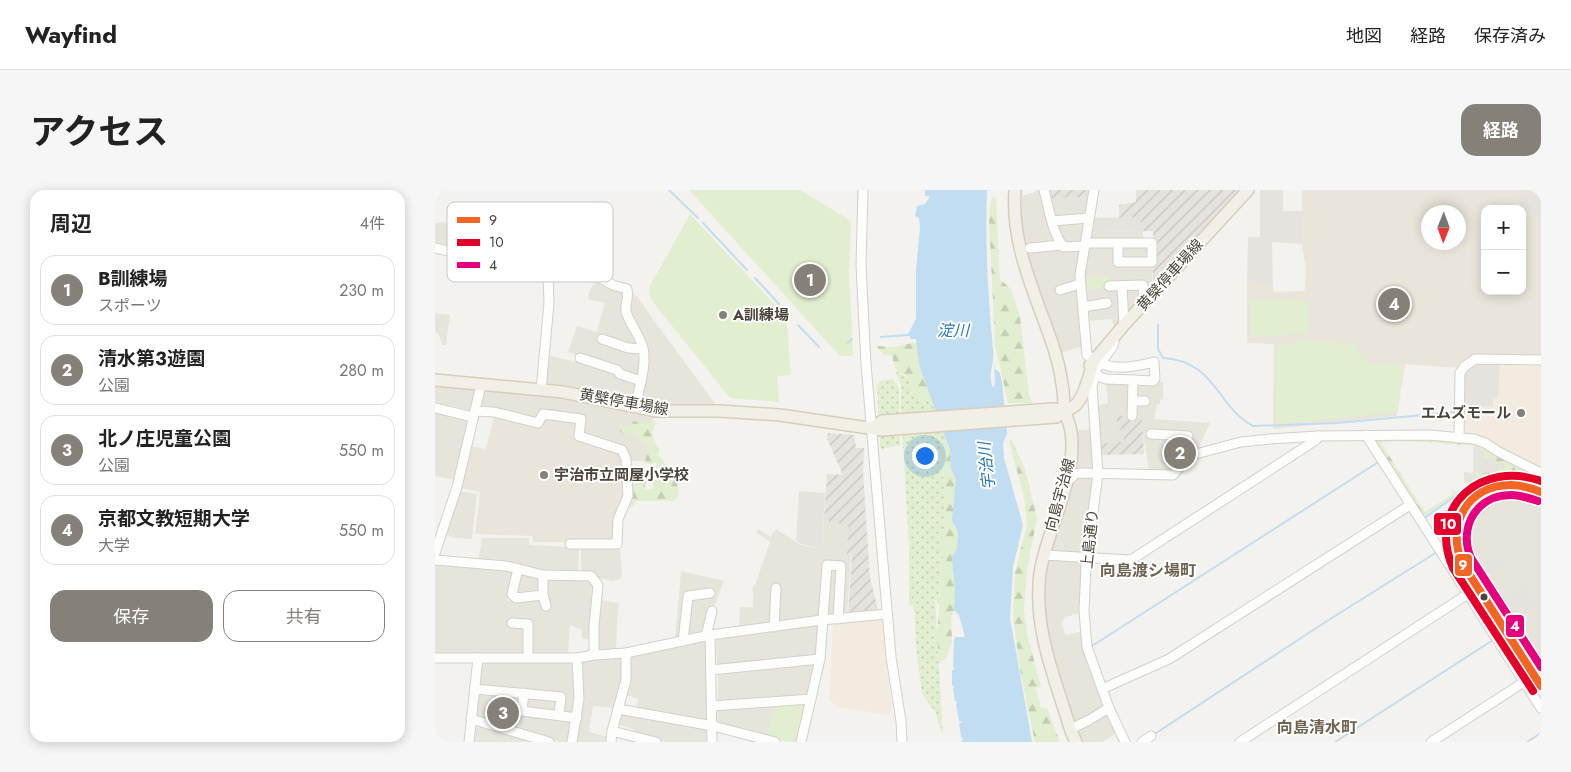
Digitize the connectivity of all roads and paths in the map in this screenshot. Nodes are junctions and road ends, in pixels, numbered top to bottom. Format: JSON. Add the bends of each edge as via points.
{"nodes":[{"id":1,"x":863,"y":190,"type":"edge"},
{"id":2,"x":1015,"y":190,"type":"edge"},
{"id":3,"x":1044,"y":190,"type":"edge"},
{"id":4,"x":1093,"y":190,"type":"edge"},
{"id":5,"x":1248,"y":190,"type":"edge"},
{"id":6,"x":1089,"y":218,"type":"junction"},
{"id":7,"x":1052,"y":220,"type":"junction"},
{"id":8,"x":1118,"y":243,"type":"dead end"},
{"id":9,"x":1087,"y":244,"type":"junction"},
{"id":10,"x":1062,"y":245,"type":"junction"},
{"id":11,"x":1030,"y":248,"type":"dead end"},
{"id":12,"x":548,"y":282,"type":"edge"},
{"id":13,"x":607,"y":282,"type":"edge"},
{"id":14,"x":1080,"y":284,"type":"junction"},
{"id":15,"x":1109,"y":286,"type":"dead end"},
{"id":16,"x":1121,"y":286,"type":"junction"},
{"id":17,"x":1060,"y":290,"type":"dead end"},
{"id":18,"x":1107,"y":303,"type":"dead end"},
{"id":19,"x":1144,"y":304,"type":"junction"},
{"id":20,"x":1085,"y":306,"type":"junction"},
{"id":21,"x":1124,"y":325,"type":"junction"},
{"id":22,"x":603,"y":339,"type":"dead end"},
{"id":23,"x":643,"y":349,"type":"junction"},
{"id":24,"x":580,"y":358,"type":"dead end"},
{"id":25,"x":1541,"y":360,"type":"edge"},
{"id":26,"x":1097,"y":362,"type":"junction"},
{"id":27,"x":1095,"y":375,"type":"junction"},
{"id":28,"x":435,"y":380,"type":"edge"},
{"id":29,"x":1133,"y":380,"type":"junction"},
{"id":30,"x":641,"y":381,"type":"junction"},
{"id":31,"x":481,"y":385,"type":"junction"},
{"id":32,"x":1063,"y":386,"type":"junction"},
{"id":33,"x":1077,"y":388,"type":"junction"},
{"id":34,"x":541,"y":390,"type":"junction"},
{"id":35,"x":1133,"y":401,"type":"junction"},
{"id":36,"x":1145,"y":401,"type":"dead end"},
{"id":37,"x":636,"y":407,"type":"junction"},
{"id":38,"x":435,"y":408,"type":"edge"},
{"id":39,"x":1059,"y":412,"type":"junction"},
{"id":40,"x":474,"y":414,"type":"junction"},
{"id":41,"x":1132,"y":416,"type":"dead end"},
{"id":42,"x":877,"y":427,"type":"junction"},
{"id":43,"x":1151,"y":434,"type":"dead end"},
{"id":44,"x":1318,"y":436,"type":"junction"},
{"id":45,"x":1366,"y":436,"type":"junction"},
{"id":46,"x":1459,"y":438,"type":"junction"},
{"id":47,"x":1192,"y":455,"type":"junction"},
{"id":48,"x":1098,"y":474,"type":"junction"},
{"id":49,"x":1534,"y":477,"type":"edge"},
{"id":50,"x":1067,"y":478,"type":"junction"},
{"id":51,"x":1541,"y":492,"type":"edge"},
{"id":52,"x":1410,"y":505,"type":"junction"},
{"id":53,"x":437,"y":540,"type":"edge"},
{"id":54,"x":570,"y":544,"type":"dead end"},
{"id":55,"x":435,"y":553,"type":"edge"},
{"id":56,"x":1044,"y":555,"type":"junction"},
{"id":57,"x":1087,"y":557,"type":"junction"},
{"id":58,"x":435,"y":560,"type":"edge"},
{"id":59,"x":518,"y":569,"type":"junction"},
{"id":60,"x":543,"y":575,"type":"junction"},
{"id":61,"x":775,"y":588,"type":"dead end"},
{"id":62,"x":1471,"y":592,"type":"junction"},
{"id":63,"x":710,"y":593,"type":"dead end"},
{"id":64,"x":543,"y":595,"type":"junction"},
{"id":65,"x":546,"y":606,"type":"dead end"},
{"id":66,"x":711,"y":612,"type":"dead end"},
{"id":67,"x":887,"y":614,"type":"junction"},
{"id":68,"x":838,"y":619,"type":"junction"},
{"id":69,"x":823,"y":620,"type":"junction"},
{"id":70,"x":512,"y":623,"type":"dead end"},
{"id":71,"x":774,"y":627,"type":"junction"},
{"id":72,"x":708,"y":636,"type":"junction"},
{"id":73,"x":683,"y":641,"type":"junction"},
{"id":74,"x":626,"y":653,"type":"junction"},
{"id":75,"x":594,"y":655,"type":"junction"},
{"id":76,"x":435,"y":658,"type":"edge"},
{"id":77,"x":478,"y":658,"type":"junction"},
{"id":78,"x":527,"y":658,"type":"junction"},
{"id":79,"x":577,"y":658,"type":"junction"},
{"id":80,"x":820,"y":660,"type":"junction"},
{"id":81,"x":714,"y":670,"type":"junction"},
{"id":82,"x":1524,"y":682,"type":"junction"},
{"id":83,"x":1541,"y":686,"type":"edge"},
{"id":84,"x":475,"y":689,"type":"junction"},
{"id":85,"x":1102,"y":689,"type":"junction"},
{"id":86,"x":524,"y":693,"type":"junction"},
{"id":87,"x":811,"y":699,"type":"junction"},
{"id":88,"x":714,"y":706,"type":"junction"},
{"id":89,"x":618,"y":708,"type":"junction"},
{"id":90,"x":1109,"y":708,"type":"junction"},
{"id":91,"x":1541,"y":708,"type":"edge"},
{"id":92,"x":559,"y":715,"type":"junction"},
{"id":93,"x":577,"y":718,"type":"junction"},
{"id":94,"x":471,"y":720,"type":"junction"},
{"id":95,"x":715,"y":727,"type":"junction"},
{"id":96,"x":1071,"y":729,"type":"junction"},
{"id":97,"x":612,"y":731,"type":"junction"},
{"id":98,"x":1151,"y":736,"type":"dead end"},
{"id":99,"x":539,"y":741,"type":"edge"},
{"id":100,"x":469,"y":742,"type":"edge"},
{"id":101,"x":549,"y":742,"type":"edge"},
{"id":102,"x":572,"y":742,"type":"edge"},
{"id":103,"x":611,"y":742,"type":"edge"},
{"id":104,"x":656,"y":742,"type":"edge"},
{"id":105,"x":712,"y":742,"type":"edge"},
{"id":106,"x":775,"y":742,"type":"edge"},
{"id":107,"x":801,"y":742,"type":"edge"},
{"id":108,"x":902,"y":742,"type":"edge"},
{"id":109,"x":1076,"y":742,"type":"edge"},
{"id":110,"x":1125,"y":742,"type":"edge"},
{"id":111,"x":1142,"y":742,"type":"edge"},
{"id":112,"x":1239,"y":742,"type":"edge"},
{"id":113,"x":1431,"y":742,"type":"edge"}],
"edges":[{"from":1,"to":42,"type":"street","via":[[862,306],[866,364]]},
{"from":2,"to":32,"type":"main road","name":"向島宇治線","via":[[1017,238]]},
{"from":3,"to":7,"type":"street"},
{"from":4,"to":6,"type":"street"},
{"from":5,"to":19,"type":"main road","name":"黄檗停車場線"},
{"from":6,"to":7,"type":"street"},
{"from":6,"to":9,"type":"street"},
{"from":7,"to":10,"type":"street"},
{"from":8,"to":9,"type":"street"},
{"from":9,"to":10,"type":"street"},
{"from":9,"to":14,"type":"street"},
{"from":10,"to":11,"type":"street"},
{"from":12,"to":34,"type":"street"},
{"from":13,"to":23,"type":"street","via":[[627,289],[625,312]]},
{"from":14,"to":17,"type":"street"},
{"from":14,"to":20,"type":"street"},
{"from":15,"to":16,"type":"street"},
{"from":16,"to":19,"type":"street","via":[[1143,285]]},
{"from":16,"to":21,"type":"street"},
{"from":18,"to":20,"type":"street"},
{"from":19,"to":21,"type":"main road","name":"黄檗停車場線"},
{"from":20,"to":26,"type":"street","via":[[1087,355]]},
{"from":21,"to":26,"type":"main road","name":"黄檗停車場線"},
{"from":22,"to":23,"type":"street","via":[[628,348]]},
{"from":23,"to":30,"type":"street"},
{"from":24,"to":30,"type":"street"},
{"from":25,"to":46,"type":"street","via":[[1475,360],[1463,367],[1460,373]]},
{"from":26,"to":27,"type":"street","name":"上島通り"},
{"from":26,"to":29,"type":"street","via":[[1116,367],[1154,362],[1153,381]]},
{"from":26,"to":33,"type":"main road","name":"黄檗停車場線","via":[[1084,372]]},
{"from":26,"to":39,"type":"main road","name":"黄檗停車場線","via":[[1079,402],[1073,408]]},
{"from":27,"to":29,"type":"street","via":[[1106,379]]},
{"from":27,"to":48,"type":"street","name":"上島通り","via":[[1091,386]]},
{"from":28,"to":31,"type":"main road","name":"黄檗停車場線"},
{"from":29,"to":35,"type":"street"},
{"from":30,"to":37,"type":"street"},
{"from":31,"to":34,"type":"main road","name":"黄檗停車場線"},
{"from":31,"to":40,"type":"street"},
{"from":32,"to":33,"type":"main road"},
{"from":32,"to":39,"type":"main road","name":"向島宇治線"},
{"from":33,"to":39,"type":"main road","name":"黄檗停車場線"},
{"from":34,"to":37,"type":"main road","name":"黄檗停車場線"},
{"from":35,"to":36,"type":"street"},
{"from":35,"to":41,"type":"street"},
{"from":37,"to":42,"type":"main road","name":"黄檗停車場線","via":[[660,411],[779,415]]},
{"from":38,"to":40,"type":"street"},
{"from":39,"to":42,"type":"main road","name":"黄檗停車場線"},
{"from":39,"to":50,"type":"main road","name":"向島宇治線","via":[[1071,433]]},
{"from":40,"to":53,"type":"street","via":[[457,487]]},
{"from":40,"to":54,"type":"street","via":[[494,412],[538,423],[543,414],[581,419],[579,436],[622,450],[626,459],[628,496],[618,519],[617,544]]},
{"from":42,"to":67,"type":"street"},
{"from":43,"to":47,"type":"street","via":[[1188,436],[1187,447]]},
{"from":44,"to":45,"type":"street"},
{"from":44,"to":47,"type":"street","via":[[1241,442]]},
{"from":44,"to":57,"type":"street","via":[[1131,560]]},
{"from":45,"to":46,"type":"street"},
{"from":45,"to":52,"type":"street"},
{"from":46,"to":49,"type":"street","via":[[1485,443]]},
{"from":47,"to":48,"type":"street","via":[[1173,475]]},
{"from":48,"to":50,"type":"street","via":[[1077,473]]},
{"from":48,"to":57,"type":"street","name":"上島通り"},
{"from":49,"to":51,"type":"street"},
{"from":49,"to":62,"type":"street","via":[[1486,489],[1461,513],[1457,550]]},
{"from":50,"to":56,"type":"main road","name":"向島宇治線"},
{"from":52,"to":62,"type":"street"},
{"from":52,"to":85,"type":"street","via":[[1169,659]]},
{"from":53,"to":55,"type":"street"},
{"from":56,"to":57,"type":"street"},
{"from":56,"to":96,"type":"main road","name":"向島宇治線","via":[[1039,588],[1040,625]]},
{"from":57,"to":85,"type":"street","name":"上島通り","via":[[1087,647]]},
{"from":58,"to":59,"type":"street"},
{"from":59,"to":60,"type":"street"},
{"from":59,"to":64,"type":"street","via":[[512,594],[516,598]]},
{"from":60,"to":64,"type":"street"},
{"from":60,"to":75,"type":"street","via":[[591,576],[595,580],[598,585]]},
{"from":61,"to":71,"type":"street"},
{"from":62,"to":82,"type":"street"},
{"from":62,"to":83,"type":"street"},
{"from":62,"to":112,"type":"street"},
{"from":63,"to":73,"type":"street","via":[[688,596]]},
{"from":64,"to":65,"type":"street"},
{"from":66,"to":72,"type":"street"},
{"from":67,"to":68,"type":"street"},
{"from":67,"to":108,"type":"street"},
{"from":68,"to":69,"type":"street"},
{"from":68,"to":69,"type":"street","via":[[841,566],[827,565]]},
{"from":69,"to":71,"type":"street"},
{"from":69,"to":80,"type":"street"},
{"from":70,"to":78,"type":"street","via":[[528,624]]},
{"from":71,"to":72,"type":"street"},
{"from":72,"to":73,"type":"street"},
{"from":72,"to":81,"type":"street"},
{"from":73,"to":74,"type":"street"},
{"from":74,"to":75,"type":"street"},
{"from":74,"to":89,"type":"street","via":[[626,680]]},
{"from":75,"to":79,"type":"street"},
{"from":76,"to":77,"type":"street"},
{"from":77,"to":78,"type":"street"},
{"from":77,"to":84,"type":"street"},
{"from":78,"to":79,"type":"street"},
{"from":79,"to":93,"type":"street"},
{"from":80,"to":81,"type":"street"},
{"from":80,"to":87,"type":"street"},
{"from":81,"to":88,"type":"street"},
{"from":82,"to":91,"type":"street"},
{"from":82,"to":113,"type":"street"},
{"from":84,"to":86,"type":"street"},
{"from":84,"to":94,"type":"street"},
{"from":85,"to":90,"type":"street","name":"上島通り"},
{"from":86,"to":92,"type":"street","via":[[561,697]]},
{"from":86,"to":92,"type":"street","via":[[522,711]]},
{"from":87,"to":88,"type":"street"},
{"from":87,"to":107,"type":"street"},
{"from":88,"to":95,"type":"street"},
{"from":89,"to":95,"type":"street"},
{"from":89,"to":97,"type":"street"},
{"from":90,"to":96,"type":"street"},
{"from":90,"to":110,"type":"street","name":"上島通り"},
{"from":92,"to":93,"type":"street"},
{"from":93,"to":102,"type":"street"},
{"from":94,"to":99,"type":"street"},
{"from":94,"to":100,"type":"street"},
{"from":95,"to":105,"type":"street"},
{"from":95,"to":106,"type":"street"},
{"from":96,"to":109,"type":"main road","name":"向島宇治線"},
{"from":97,"to":103,"type":"street"},
{"from":97,"to":104,"type":"street"},
{"from":98,"to":111,"type":"street"},
{"from":99,"to":101,"type":"street"}]}
